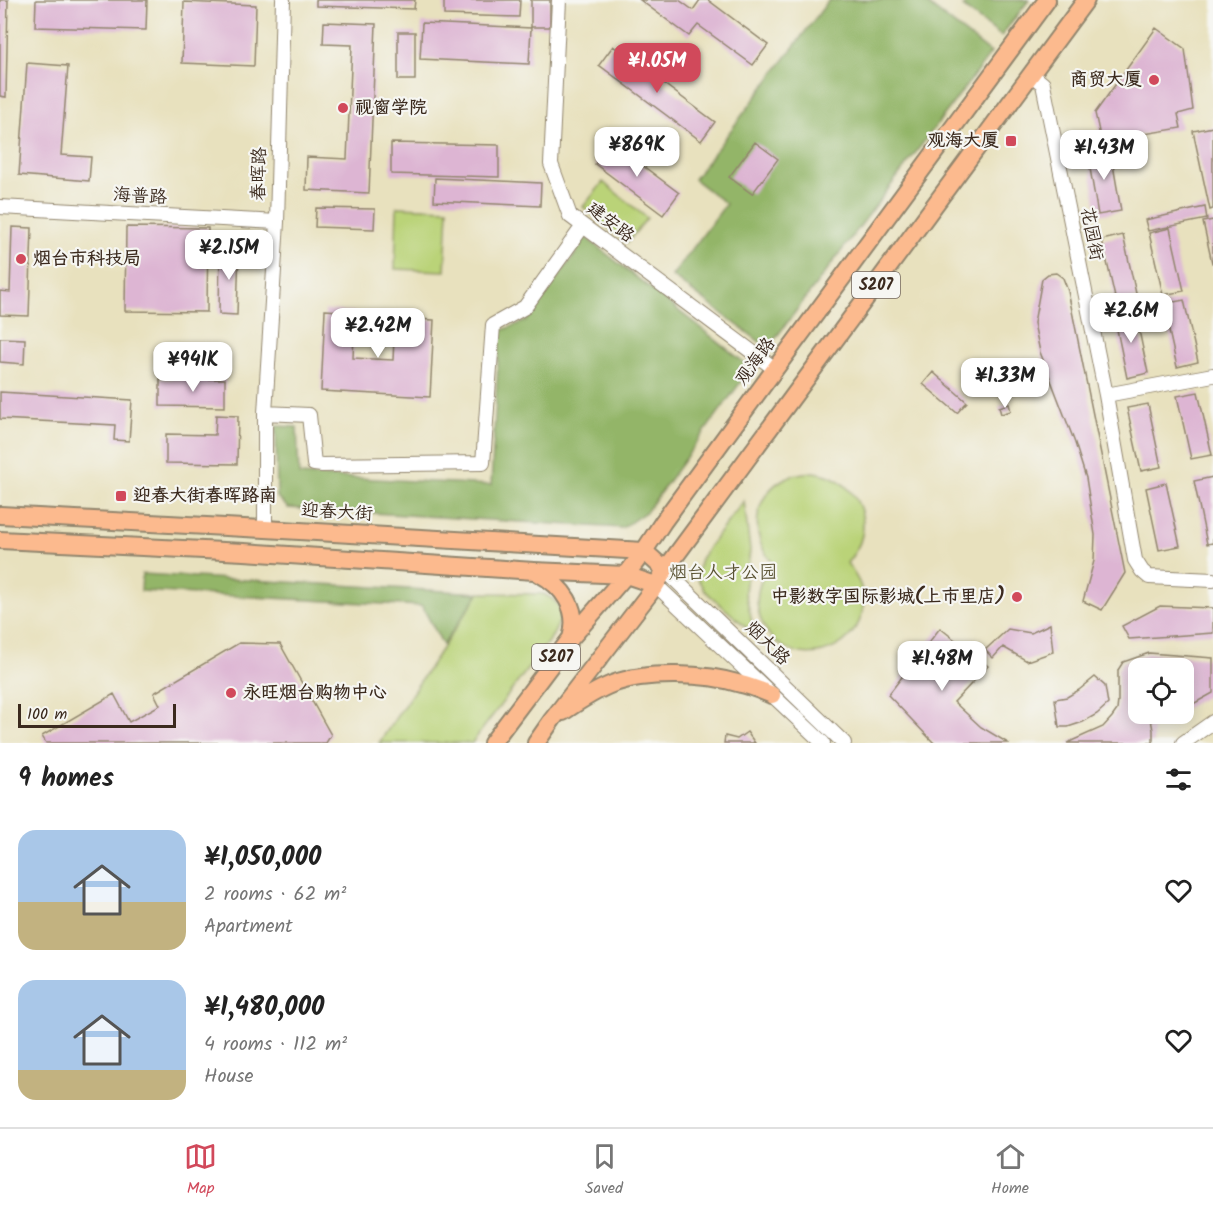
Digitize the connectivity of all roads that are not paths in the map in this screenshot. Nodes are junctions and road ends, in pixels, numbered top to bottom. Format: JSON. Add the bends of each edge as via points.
{"nodes":[{"id":1,"x":282,"y":0,"type":"edge"},
{"id":2,"x":560,"y":0,"type":"edge"},
{"id":3,"x":1047,"y":0,"type":"edge"},
{"id":4,"x":1086,"y":0,"type":"edge"},
{"id":5,"x":1032,"y":75,"type":"junction"},
{"id":6,"x":0,"y":207,"type":"edge"},
{"id":7,"x":277,"y":222,"type":"junction"},
{"id":8,"x":583,"y":226,"type":"junction"},
{"id":9,"x":776,"y":369,"type":"junction"},
{"id":10,"x":1213,"y":375,"type":"edge"},
{"id":11,"x":1106,"y":396,"type":"junction"},
{"id":12,"x":265,"y":412,"type":"junction"},
{"id":13,"x":0,"y":515,"type":"edge"},
{"id":14,"x":265,"y":529,"type":"junction"},
{"id":15,"x":0,"y":540,"type":"edge"},
{"id":16,"x":644,"y":551,"type":"junction"},
{"id":17,"x":665,"y":570,"type":"junction"},
{"id":18,"x":534,"y":571,"type":"junction"},
{"id":19,"x":626,"y":575,"type":"junction"},
{"id":20,"x":1213,"y":580,"type":"edge"},
{"id":21,"x":656,"y":585,"type":"junction"},
{"id":22,"x":571,"y":638,"type":"junction"},
{"id":23,"x":772,"y":695,"type":"junction"},
{"id":24,"x":552,"y":720,"type":"junction"},
{"id":25,"x":1213,"y":722,"type":"edge"},
{"id":26,"x":492,"y":743,"type":"edge"},
{"id":27,"x":536,"y":743,"type":"edge"},
{"id":28,"x":823,"y":743,"type":"edge"},
{"id":29,"x":844,"y":743,"type":"edge"},
{"id":30,"x":1183,"y":743,"type":"edge"}],
"edges":[{"from":1,"to":7,"type":"street","name":"春晖路"},
{"from":2,"to":8,"type":"street","name":"建安路","via":[[551,164],[570,216]]},
{"from":3,"to":9,"type":"main road","name":"观海路","number":"S207"},
{"from":4,"to":5,"type":"main road","number":"S207"},
{"from":5,"to":11,"type":"street","name":"花园街","via":[[1043,84]]},
{"from":5,"to":17,"type":"main road","number":"S207"},
{"from":6,"to":7,"type":"street","name":"海普路"},
{"from":7,"to":12,"type":"street","name":"春晖路"},
{"from":8,"to":9,"type":"street","name":"建安路"},
{"from":8,"to":12,"type":"street","via":[[525,307],[493,326],[483,463],[314,464],[309,415]]},
{"from":9,"to":16,"type":"main road","name":"观海路","number":"S207"},
{"from":10,"to":11,"type":"street"},
{"from":11,"to":20,"type":"street","name":"花园街","via":[[1135,560],[1149,577]]},
{"from":12,"to":14,"type":"street","name":"春晖路"},
{"from":13,"to":14,"type":"main road","name":"迎春大街"},
{"from":14,"to":16,"type":"main road","name":"迎春大街"},
{"from":15,"to":18,"type":"main road"},
{"from":16,"to":17,"type":"main road"},
{"from":16,"to":19,"type":"main road","name":"观海路","number":"S207"},
{"from":17,"to":21,"type":"main road","number":"S207"},
{"from":17,"to":29,"type":"street","name":"烟大路"},
{"from":18,"to":19,"type":"main road"},
{"from":18,"to":22,"type":"main road","via":[[550,579],[567,598],[574,627]]},
{"from":19,"to":21,"type":"main road"},
{"from":19,"to":22,"type":"main road","name":"观海路","number":"S207"},
{"from":21,"to":23,"type":"street","name":"烟大路"},
{"from":21,"to":24,"type":"main road","number":"S207"},
{"from":22,"to":26,"type":"main road","name":"观海路","number":"S207"},
{"from":23,"to":24,"type":"main road","via":[[741,683],[704,676],[640,678],[613,684]]},
{"from":23,"to":28,"type":"street","name":"烟大路"},
{"from":24,"to":27,"type":"main road","number":"S207"},
{"from":25,"to":30,"type":"street"}]}
